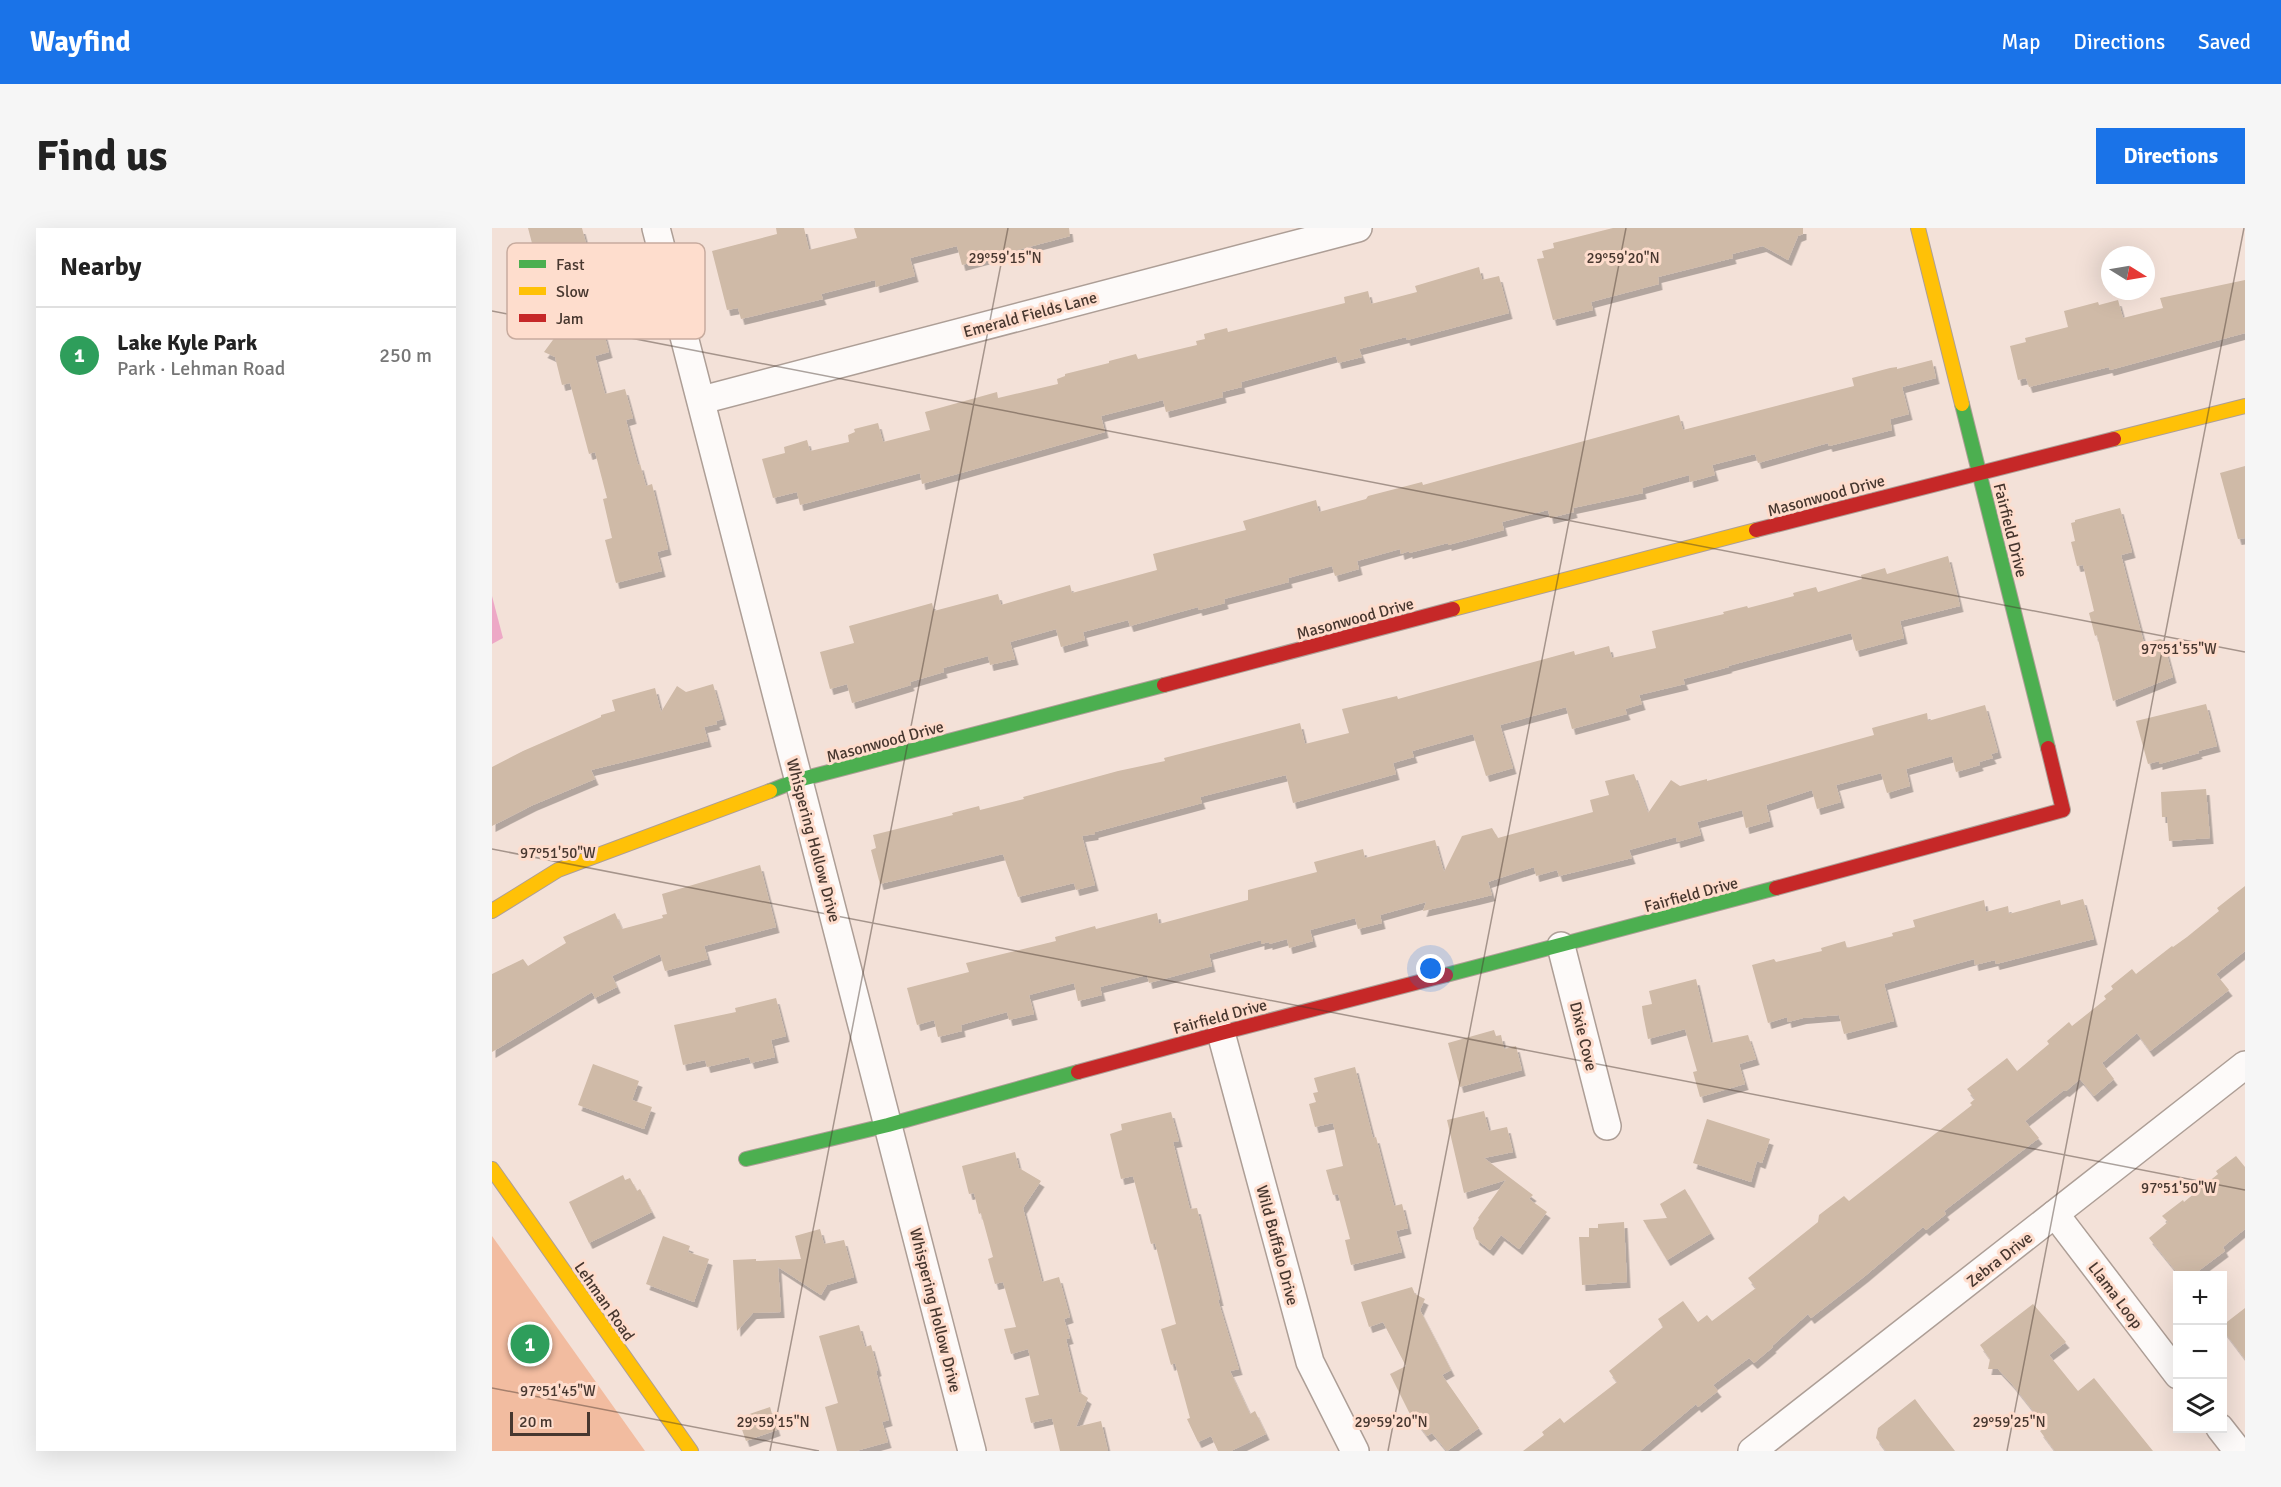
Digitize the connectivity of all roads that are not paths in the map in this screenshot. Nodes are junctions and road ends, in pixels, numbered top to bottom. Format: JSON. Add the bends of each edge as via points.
{"nodes":[{"id":1,"x":656,"y":228,"type":"edge"},
{"id":2,"x":1358,"y":228,"type":"edge"},
{"id":3,"x":1918,"y":228,"type":"edge"},
{"id":4,"x":660,"y":243,"type":"edge"},
{"id":5,"x":686,"y":339,"type":"edge"},
{"id":6,"x":702,"y":400,"type":"junction"},
{"id":7,"x":2245,"y":406,"type":"edge"},
{"id":8,"x":1980,"y":472,"type":"junction"},
{"id":9,"x":798,"y":780,"type":"junction"},
{"id":10,"x":492,"y":911,"type":"edge"},
{"id":11,"x":1561,"y":946,"type":"junction"},
{"id":12,"x":1221,"y":1033,"type":"junction"},
{"id":13,"x":2245,"y":1065,"type":"edge"},
{"id":14,"x":888,"y":1125,"type":"junction"},
{"id":15,"x":1607,"y":1126,"type":"dead end"},
{"id":16,"x":746,"y":1159,"type":"dead end"},
{"id":17,"x":492,"y":1169,"type":"edge"},
{"id":18,"x":2055,"y":1214,"type":"junction"},
{"id":19,"x":2173,"y":1368,"type":"edge"},
{"id":20,"x":2224,"y":1433,"type":"edge"},
{"id":21,"x":1780,"y":1442,"type":"edge"},
{"id":22,"x":691,"y":1451,"type":"edge"},
{"id":23,"x":972,"y":1451,"type":"edge"},
{"id":24,"x":1355,"y":1451,"type":"edge"},
{"id":25,"x":1752,"y":1451,"type":"edge"},
{"id":26,"x":2238,"y":1451,"type":"edge"}],
"edges":[{"from":1,"to":4,"type":"street","name":"Whispering Hollow Drive"},
{"from":2,"to":6,"type":"street","name":"Emerald Fields Lane"},
{"from":3,"to":8,"type":"street","name":"Fairfield Drive"},
{"from":5,"to":6,"type":"street","name":"Whispering Hollow Drive"},
{"from":6,"to":9,"type":"street","name":"Whispering Hollow Drive"},
{"from":7,"to":8,"type":"street","name":"Masonwood Drive"},
{"from":8,"to":9,"type":"street","name":"Masonwood Drive"},
{"from":8,"to":11,"type":"street","name":"Fairfield Drive","via":[[2063,810]]},
{"from":9,"to":10,"type":"street","name":"Masonwood Drive","via":[[558,870]]},
{"from":9,"to":14,"type":"street","name":"Whispering Hollow Drive"},
{"from":11,"to":12,"type":"street","name":"Fairfield Drive"},
{"from":11,"to":15,"type":"street","name":"Dixie Cove"},
{"from":12,"to":14,"type":"street","name":"Fairfield Drive"},
{"from":12,"to":24,"type":"street","name":"Wild Buffalo Drive","via":[[1310,1362]]},
{"from":13,"to":18,"type":"street","name":"Zebra Drive"},
{"from":14,"to":16,"type":"street","name":"Fairfield Drive"},
{"from":14,"to":23,"type":"street","name":"Whispering Hollow Drive"},
{"from":17,"to":22,"type":"street","name":"Lehman Road"},
{"from":18,"to":19,"type":"street","name":"Llama Loop"},
{"from":18,"to":21,"type":"street","name":"Zebra Drive"},
{"from":20,"to":26,"type":"street"},
{"from":21,"to":25,"type":"street","name":"Zebra Drive"}]}
